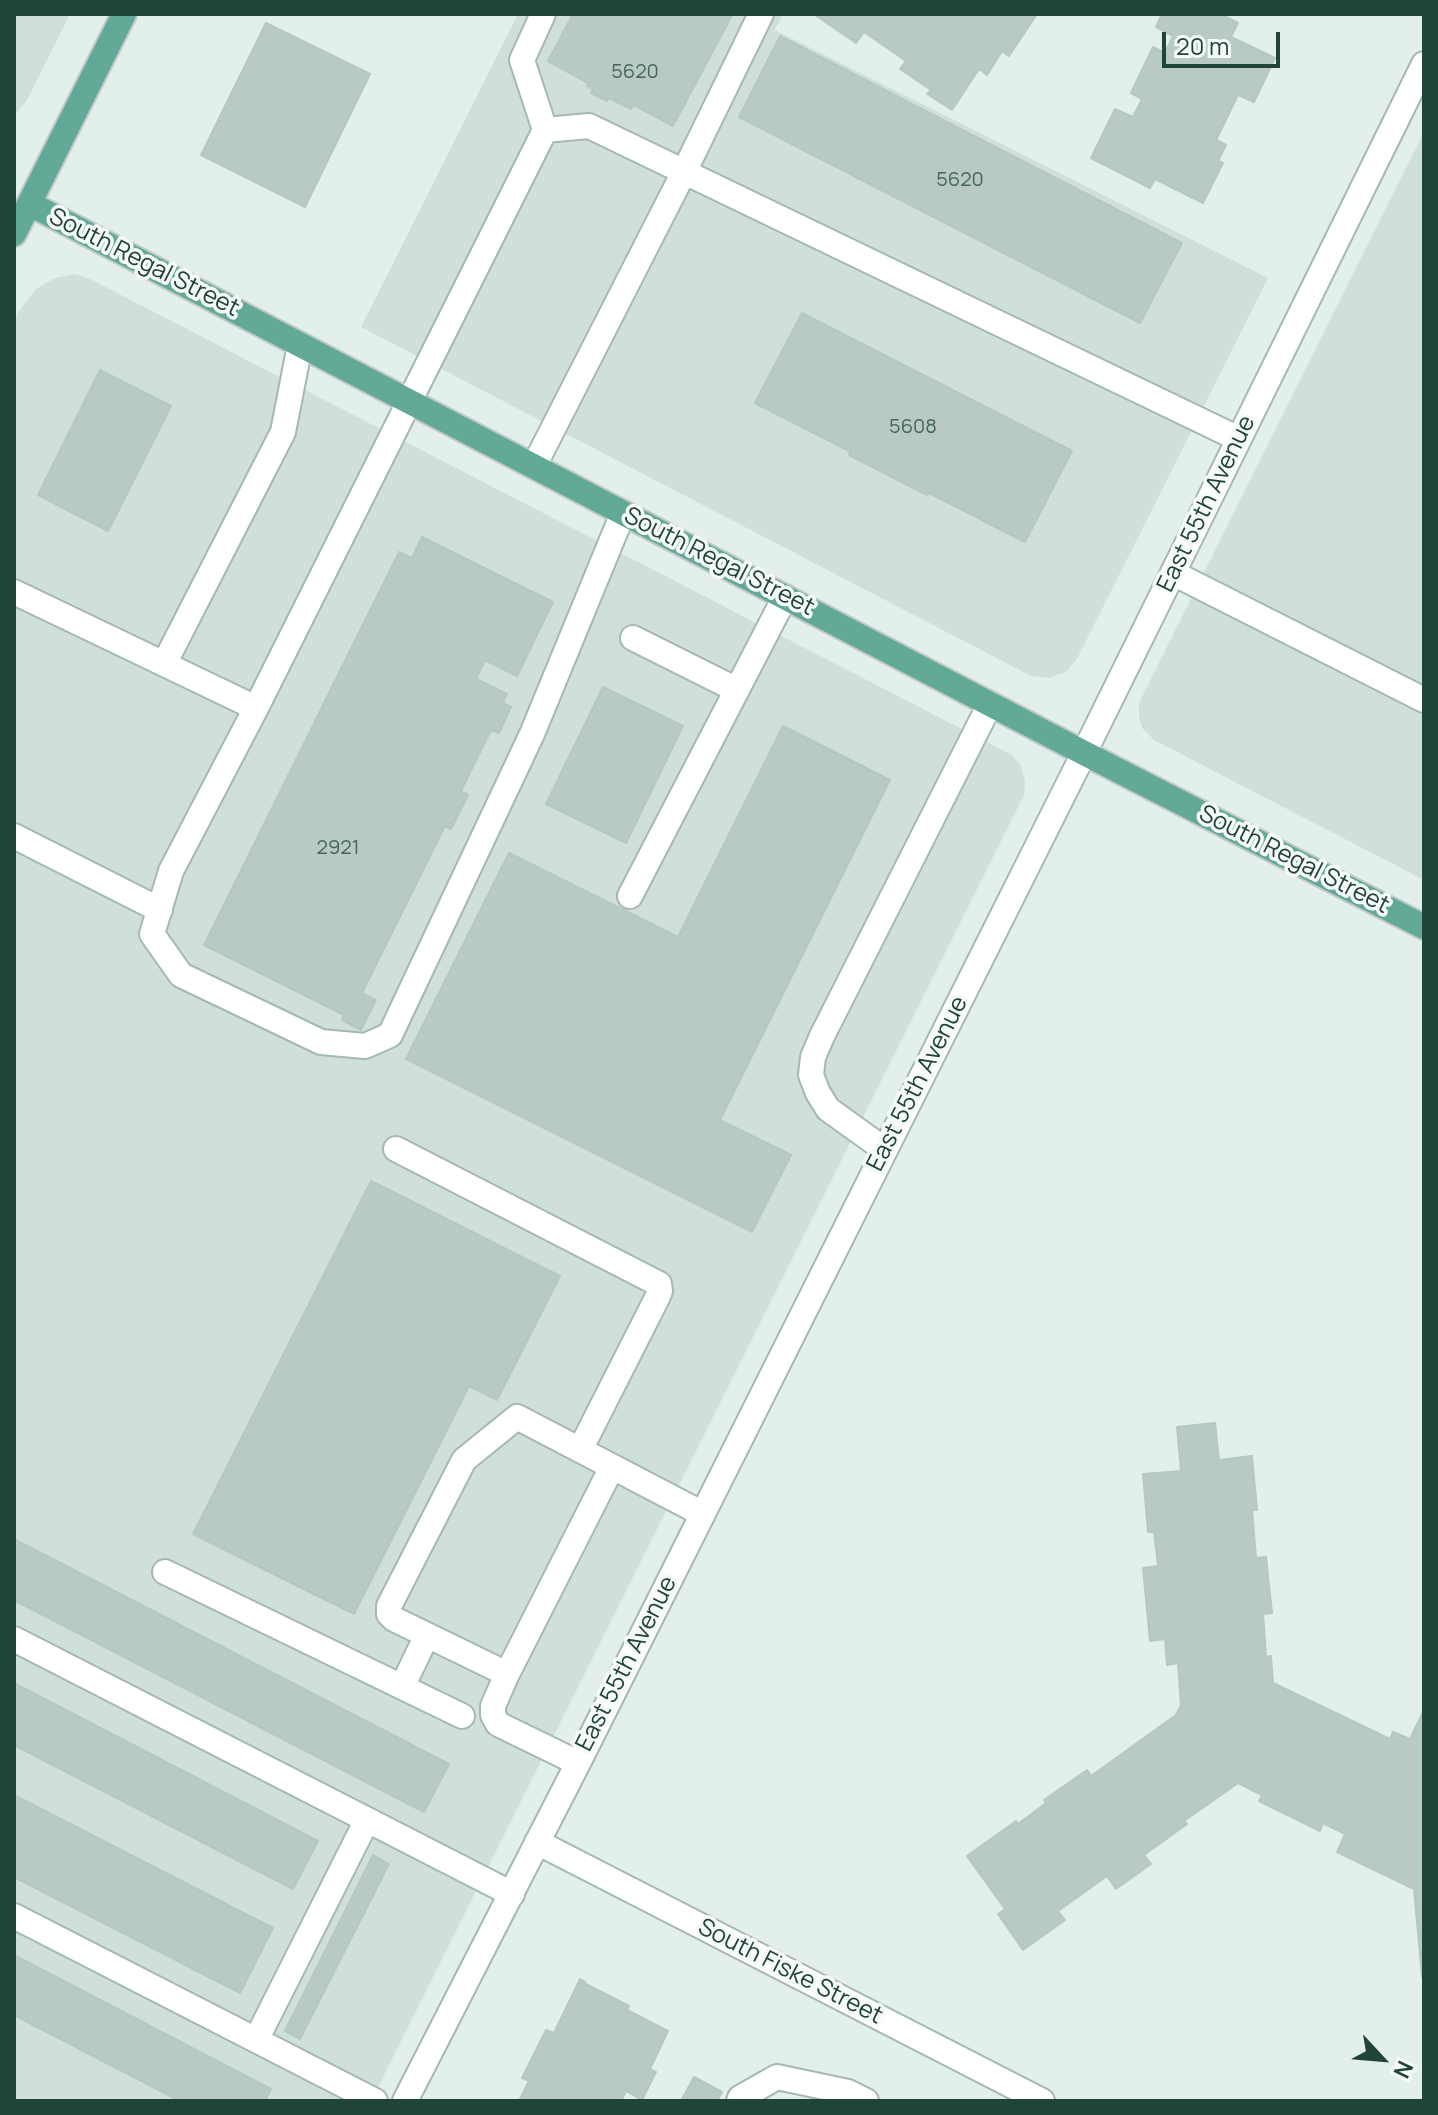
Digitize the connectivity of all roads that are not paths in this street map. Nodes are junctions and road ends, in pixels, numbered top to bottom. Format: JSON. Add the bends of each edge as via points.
{"nodes":[{"id":1,"x":543,"y":14,"type":"edge"},
{"id":2,"x":761,"y":14,"type":"edge"},
{"id":3,"x":118,"y":16,"type":"edge"},
{"id":4,"x":1424,"y":64,"type":"edge"},
{"id":5,"x":545,"y":130,"type":"junction"},
{"id":6,"x":684,"y":172,"type":"junction"},
{"id":7,"x":22,"y":200,"type":"edge"},
{"id":8,"x":14,"y":234,"type":"edge"},
{"id":9,"x":300,"y":345,"type":"junction"},
{"id":10,"x":408,"y":401,"type":"junction"},
{"id":11,"x":1239,"y":439,"type":"junction"},
{"id":12,"x":534,"y":466,"type":"junction"},
{"id":13,"x":623,"y":513,"type":"junction"},
{"id":14,"x":1173,"y":573,"type":"junction"},
{"id":15,"x":14,"y":592,"type":"edge"},
{"id":16,"x":785,"y":597,"type":"junction"},
{"id":17,"x":633,"y":638,"type":"dead end"},
{"id":18,"x":164,"y":664,"type":"junction"},
{"id":19,"x":737,"y":690,"type":"junction"},
{"id":20,"x":1424,"y":700,"type":"edge"},
{"id":21,"x":990,"y":704,"type":"junction"},
{"id":22,"x":256,"y":708,"type":"junction"},
{"id":23,"x":1084,"y":753,"type":"junction"},
{"id":24,"x":14,"y":836,"type":"edge"},
{"id":25,"x":630,"y":896,"type":"dead end"},
{"id":26,"x":160,"y":910,"type":"junction"},
{"id":27,"x":1424,"y":927,"type":"edge"},
{"id":28,"x":396,"y":1149,"type":"dead end"},
{"id":29,"x":885,"y":1150,"type":"junction"},
{"id":30,"x":580,"y":1450,"type":"junction"},
{"id":31,"x":612,"y":1467,"type":"junction"},
{"id":32,"x":703,"y":1514,"type":"junction"},
{"id":33,"x":165,"y":1572,"type":"dead end"},
{"id":34,"x":427,"y":1635,"type":"junction"},
{"id":35,"x":14,"y":1639,"type":"edge"},
{"id":36,"x":507,"y":1674,"type":"junction"},
{"id":37,"x":402,"y":1687,"type":"junction"},
{"id":38,"x":462,"y":1716,"type":"dead end"},
{"id":39,"x":578,"y":1763,"type":"junction"},
{"id":40,"x":367,"y":1820,"type":"junction"},
{"id":41,"x":537,"y":1842,"type":"junction"},
{"id":42,"x":512,"y":1894,"type":"junction"},
{"id":43,"x":14,"y":1916,"type":"edge"},
{"id":44,"x":256,"y":2040,"type":"junction"},
{"id":45,"x":375,"y":2101,"type":"edge"},
{"id":46,"x":405,"y":2101,"type":"edge"},
{"id":47,"x":739,"y":2101,"type":"edge"},
{"id":48,"x":866,"y":2101,"type":"edge"},
{"id":49,"x":1042,"y":2101,"type":"edge"}],
"edges":[{"from":1,"to":5,"type":"street","via":[[522,60]]},
{"from":2,"to":6,"type":"street"},
{"from":3,"to":7,"type":"main road"},
{"from":4,"to":11,"type":"street","name":"East 55th Avenue"},
{"from":5,"to":6,"type":"street","via":[[589,126]]},
{"from":5,"to":10,"type":"street"},
{"from":6,"to":11,"type":"street"},
{"from":6,"to":12,"type":"street"},
{"from":7,"to":8,"type":"main road"},
{"from":7,"to":9,"type":"main road","name":"South Regal Street"},
{"from":9,"to":10,"type":"main road","name":"South Regal Street"},
{"from":9,"to":18,"type":"street","via":[[283,432]]},
{"from":10,"to":12,"type":"main road","name":"South Regal Street"},
{"from":10,"to":22,"type":"street"},
{"from":11,"to":14,"type":"street","name":"East 55th Avenue"},
{"from":12,"to":13,"type":"main road","name":"South Regal Street"},
{"from":13,"to":16,"type":"main road","name":"South Regal Street"},
{"from":13,"to":26,"type":"street","via":[[532,734],[390,1035],[365,1046],[321,1042],[181,975],[152,934]]},
{"from":14,"to":20,"type":"street"},
{"from":14,"to":23,"type":"street","name":"East 55th Avenue"},
{"from":15,"to":18,"type":"street"},
{"from":16,"to":19,"type":"street"},
{"from":16,"to":21,"type":"main road","name":"South Regal Street"},
{"from":17,"to":19,"type":"street"},
{"from":18,"to":22,"type":"street"},
{"from":19,"to":25,"type":"street"},
{"from":21,"to":23,"type":"main road","name":"South Regal Street"},
{"from":21,"to":29,"type":"street","via":[[813,1057],[811,1075],[828,1109]]},
{"from":22,"to":26,"type":"street","via":[[171,871]]},
{"from":23,"to":27,"type":"main road","name":"South Regal Street"},
{"from":23,"to":29,"type":"street","name":"East 55th Avenue"},
{"from":24,"to":26,"type":"street"},
{"from":28,"to":30,"type":"street","via":[[659,1284],[657,1298]]},
{"from":29,"to":32,"type":"street","name":"East 55th Avenue"},
{"from":30,"to":31,"type":"street"},
{"from":30,"to":34,"type":"street","via":[[517,1417],[464,1460],[389,1606],[394,1619]]},
{"from":31,"to":32,"type":"street"},
{"from":31,"to":36,"type":"street"},
{"from":32,"to":39,"type":"street","name":"East 55th Avenue"},
{"from":33,"to":37,"type":"street"},
{"from":34,"to":36,"type":"street"},
{"from":34,"to":37,"type":"street"},
{"from":35,"to":40,"type":"street"},
{"from":36,"to":39,"type":"street","via":[[493,1706],[498,1724]]},
{"from":37,"to":38,"type":"street"},
{"from":39,"to":41,"type":"street","name":"East 55th Avenue"},
{"from":40,"to":42,"type":"street"},
{"from":40,"to":44,"type":"street"},
{"from":41,"to":42,"type":"street","name":"East 55th Avenue"},
{"from":41,"to":49,"type":"street","name":"South Fiske Street"},
{"from":42,"to":46,"type":"street","name":"East 55th Avenue"},
{"from":43,"to":44,"type":"street"},
{"from":44,"to":45,"type":"street"},
{"from":47,"to":48,"type":"street","via":[[777,2077],[848,2092]]}]}
